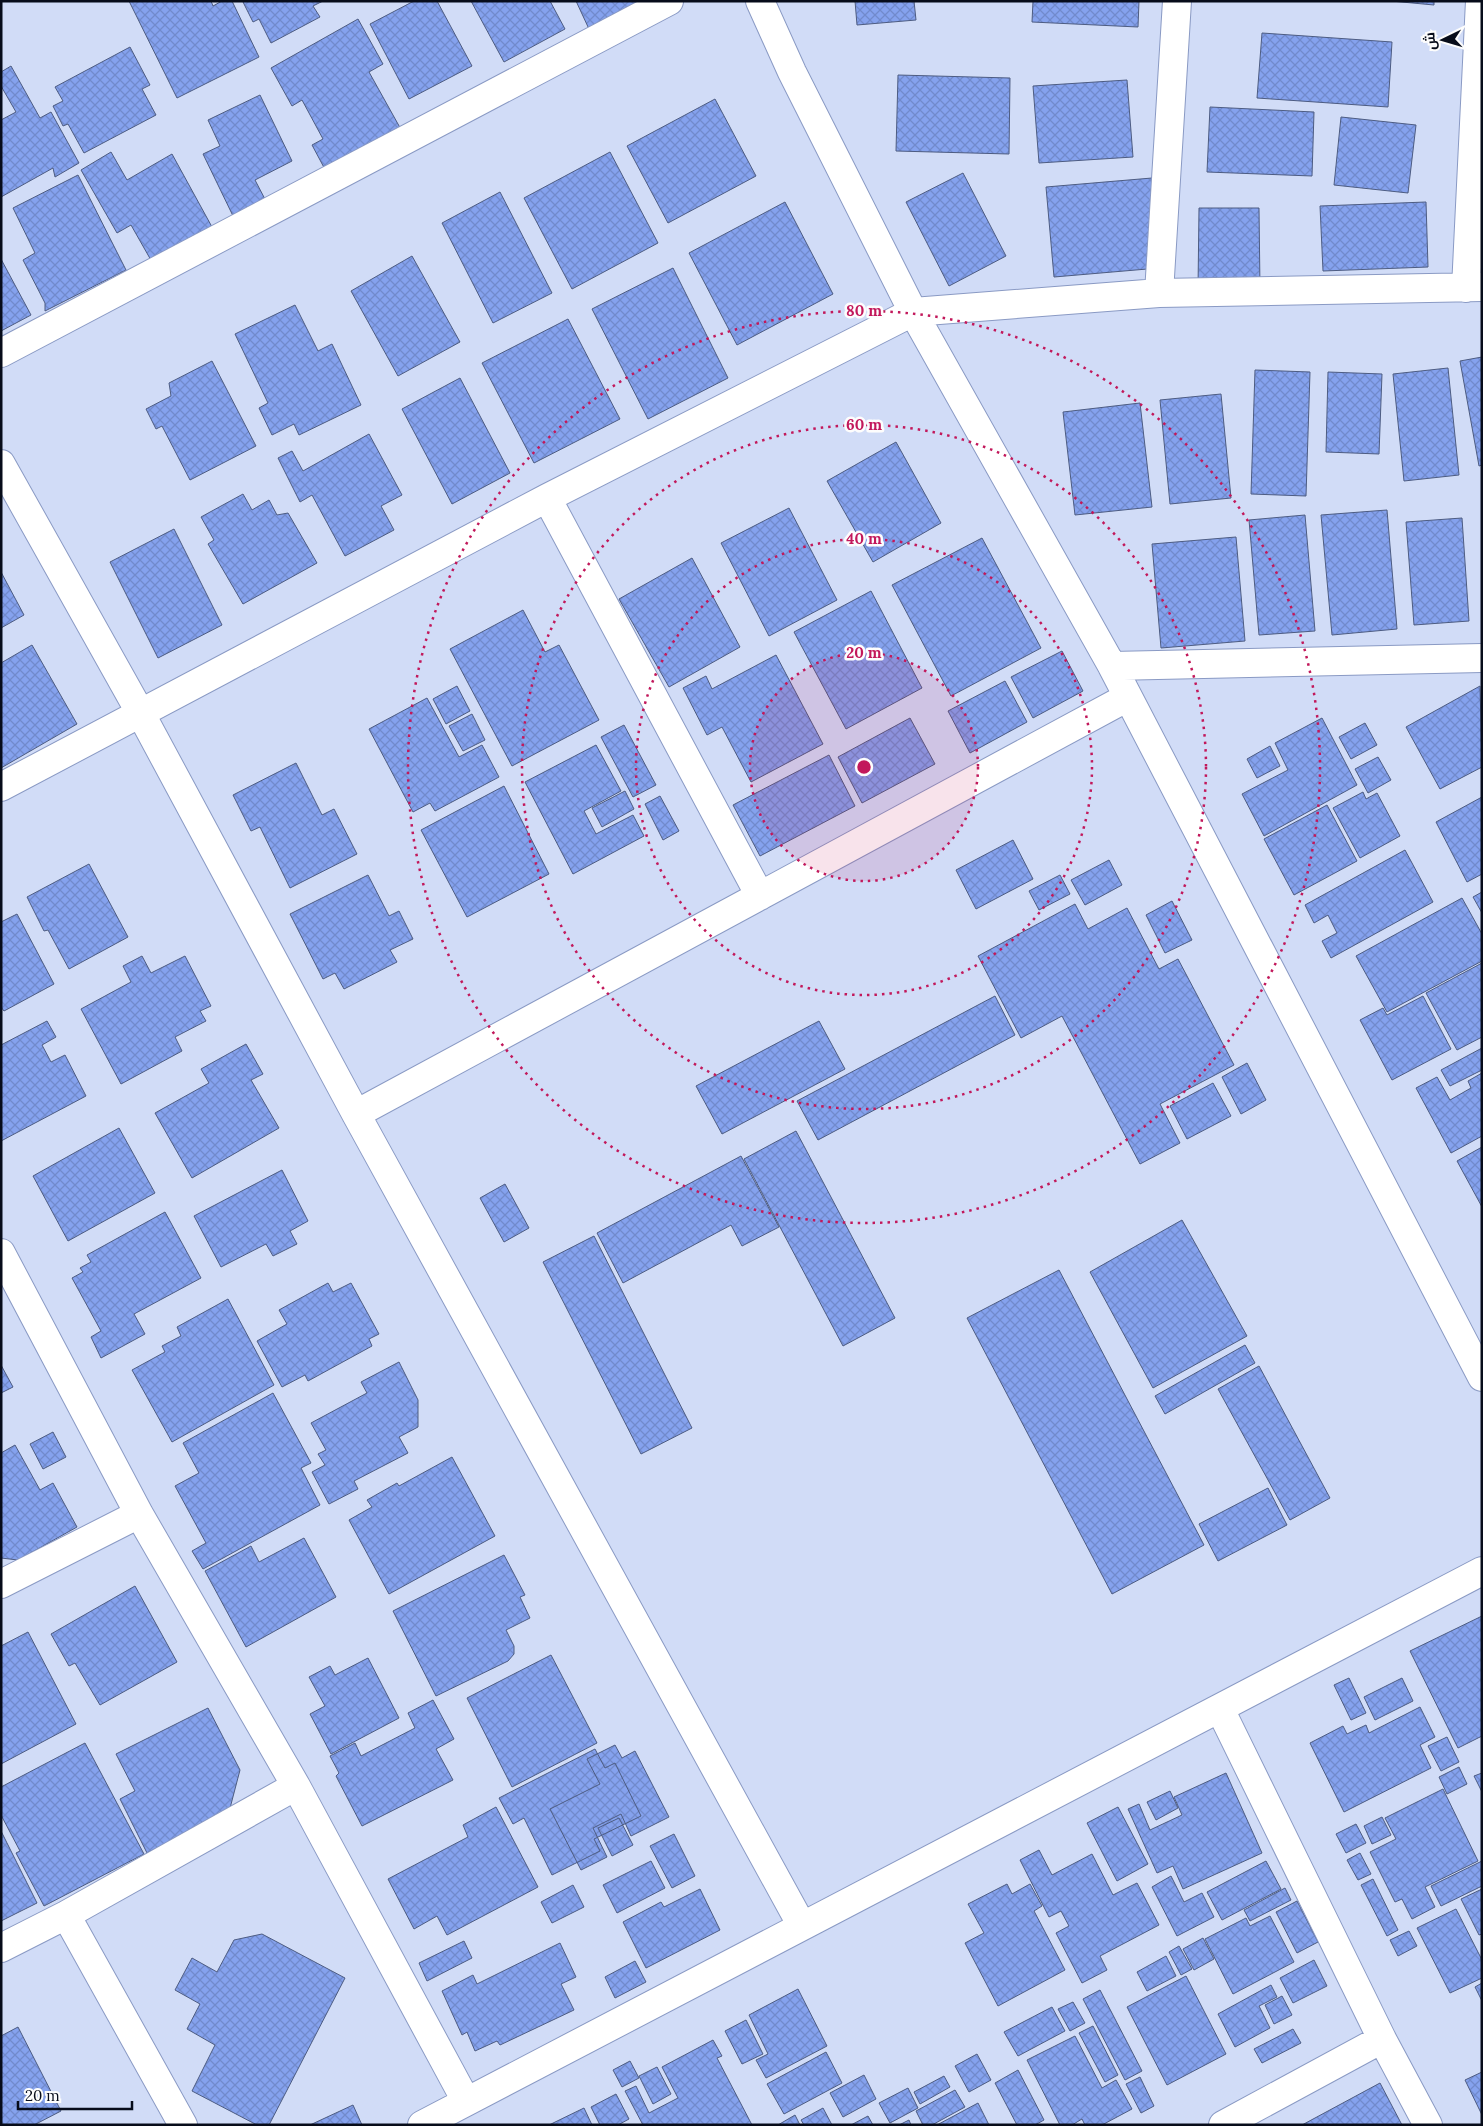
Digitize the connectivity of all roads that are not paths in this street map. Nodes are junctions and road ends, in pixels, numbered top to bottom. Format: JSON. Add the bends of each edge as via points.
{"nodes":[{"id":1,"x":669,"y":1,"type":"edge"},
{"id":2,"x":760,"y":1,"type":"edge"},
{"id":3,"x":1177,"y":1,"type":"edge"},
{"id":4,"x":1480,"y":1,"type":"edge"},
{"id":5,"x":1474,"y":288,"type":"edge"},
{"id":6,"x":1159,"y":293,"type":"junction"},
{"id":7,"x":913,"y":312,"type":"junction"},
{"id":8,"x":1,"y":352,"type":"edge"},
{"id":9,"x":1,"y":464,"type":"edge"},
{"id":10,"x":547,"y":498,"type":"junction"},
{"id":11,"x":1482,"y":658,"type":"edge"},
{"id":12,"x":1112,"y":666,"type":"junction"},
{"id":13,"x":1128,"y":697,"type":"junction"},
{"id":14,"x":142,"y":714,"type":"junction"},
{"id":15,"x":1,"y":787,"type":"edge"},
{"id":16,"x":760,"y":896,"type":"junction"},
{"id":17,"x":356,"y":1114,"type":"junction"},
{"id":18,"x":1,"y":1253,"type":"edge"},
{"id":19,"x":1474,"y":1346,"type":"edge"},
{"id":20,"x":1482,"y":1377,"type":"edge"},
{"id":21,"x":139,"y":1514,"type":"junction"},
{"id":22,"x":1482,"y":1571,"type":"edge"},
{"id":23,"x":1,"y":1584,"type":"edge"},
{"id":24,"x":1220,"y":1709,"type":"junction"},
{"id":25,"x":296,"y":1786,"type":"junction"},
{"id":26,"x":66,"y":1915,"type":"junction"},
{"id":27,"x":802,"y":1926,"type":"junction"},
{"id":28,"x":1,"y":1948,"type":"edge"},
{"id":29,"x":1382,"y":2039,"type":"junction"},
{"id":30,"x":466,"y":2102,"type":"junction"},
{"id":31,"x":182,"y":2125,"type":"edge"},
{"id":32,"x":422,"y":2125,"type":"edge"},
{"id":33,"x":1223,"y":2125,"type":"edge"},
{"id":34,"x":1428,"y":2125,"type":"edge"}],
"edges":[{"from":1,"to":8,"type":"street"},
{"from":2,"to":7,"type":"street","via":[[792,72]]},
{"from":3,"to":6,"type":"street"},
{"from":4,"to":5,"type":"street"},
{"from":5,"to":6,"type":"street"},
{"from":6,"to":7,"type":"street"},
{"from":7,"to":10,"type":"street"},
{"from":7,"to":12,"type":"street"},
{"from":9,"to":14,"type":"street"},
{"from":10,"to":14,"type":"street"},
{"from":10,"to":16,"type":"street"},
{"from":11,"to":12,"type":"street"},
{"from":12,"to":13,"type":"street"},
{"from":13,"to":16,"type":"street"},
{"from":13,"to":19,"type":"street"},
{"from":14,"to":15,"type":"street"},
{"from":14,"to":17,"type":"street"},
{"from":16,"to":17,"type":"street"},
{"from":17,"to":27,"type":"street"},
{"from":18,"to":21,"type":"street"},
{"from":19,"to":20,"type":"street"},
{"from":21,"to":23,"type":"street"},
{"from":21,"to":25,"type":"street"},
{"from":22,"to":24,"type":"street"},
{"from":24,"to":27,"type":"street"},
{"from":24,"to":29,"type":"street"},
{"from":25,"to":26,"type":"street"},
{"from":25,"to":30,"type":"street"},
{"from":26,"to":28,"type":"street"},
{"from":26,"to":31,"type":"street"},
{"from":27,"to":30,"type":"street"},
{"from":29,"to":33,"type":"street"},
{"from":29,"to":34,"type":"street"},
{"from":30,"to":32,"type":"street"}]}
